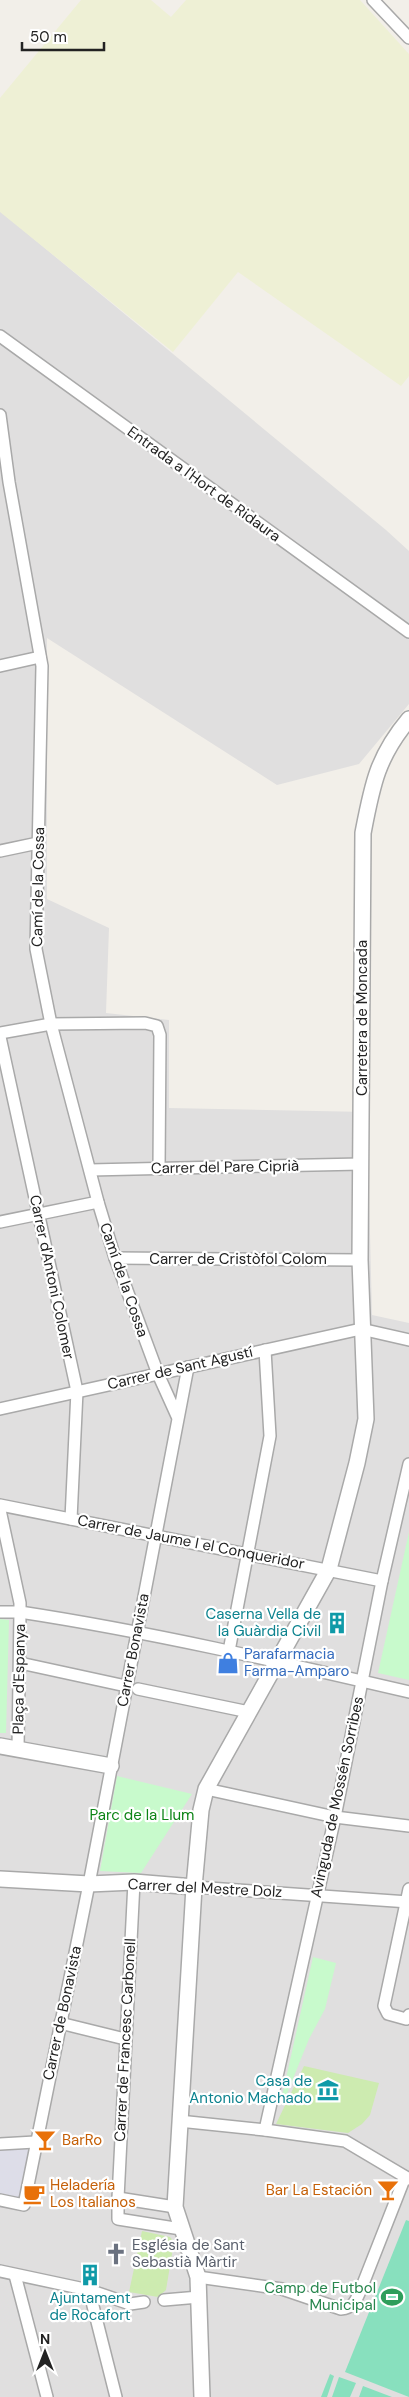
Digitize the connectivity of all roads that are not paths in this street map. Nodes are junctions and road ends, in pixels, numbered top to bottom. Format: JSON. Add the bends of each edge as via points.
{"nodes":[{"id":1,"x":374,"y":0,"type":"edge"},
{"id":2,"x":409,"y":38,"type":"edge"},
{"id":3,"x":0,"y":336,"type":"edge"},
{"id":4,"x":0,"y":415,"type":"edge"},
{"id":5,"x":409,"y":632,"type":"edge"},
{"id":6,"x":40,"y":657,"type":"junction"},
{"id":7,"x":0,"y":666,"type":"edge"},
{"id":8,"x":409,"y":719,"type":"edge"},
{"id":9,"x":38,"y":843,"type":"junction"},
{"id":10,"x":0,"y":851,"type":"edge"},
{"id":11,"x":51,"y":1024,"type":"junction"},
{"id":12,"x":0,"y":1035,"type":"edge"},
{"id":13,"x":361,"y":1164,"type":"junction"},
{"id":14,"x":160,"y":1168,"type":"junction"},
{"id":15,"x":90,"y":1170,"type":"junction"},
{"id":16,"x":98,"y":1202,"type":"junction"},
{"id":17,"x":38,"y":1214,"type":"junction"},
{"id":18,"x":0,"y":1222,"type":"edge"},
{"id":19,"x":115,"y":1258,"type":"junction"},
{"id":20,"x":360,"y":1260,"type":"junction"},
{"id":21,"x":361,"y":1329,"type":"junction"},
{"id":22,"x":409,"y":1340,"type":"edge"},
{"id":23,"x":265,"y":1350,"type":"junction"},
{"id":24,"x":188,"y":1367,"type":"junction"},
{"id":25,"x":158,"y":1374,"type":"junction"},
{"id":26,"x":77,"y":1391,"type":"junction"},
{"id":27,"x":0,"y":1409,"type":"edge"},
{"id":28,"x":177,"y":1416,"type":"junction"},
{"id":29,"x":409,"y":1464,"type":"edge"},
{"id":30,"x":0,"y":1505,"type":"edge"},
{"id":31,"x":0,"y":1510,"type":"edge"},
{"id":32,"x":71,"y":1519,"type":"junction"},
{"id":33,"x":155,"y":1535,"type":"junction"},
{"id":34,"x":248,"y":1553,"type":"junction"},
{"id":35,"x":328,"y":1569,"type":"junction"},
{"id":36,"x":382,"y":1581,"type":"junction"},
{"id":37,"x":0,"y":1612,"type":"edge"},
{"id":38,"x":20,"y":1612,"type":"junction"},
{"id":39,"x":136,"y":1633,"type":"junction"},
{"id":40,"x":229,"y":1651,"type":"junction"},
{"id":41,"x":278,"y":1661,"type":"junction"},
{"id":42,"x":20,"y":1663,"type":"junction"},
{"id":43,"x":362,"y":1681,"type":"junction"},
{"id":44,"x":126,"y":1686,"type":"junction"},
{"id":45,"x":138,"y":1689,"type":"dead end"},
{"id":46,"x":409,"y":1692,"type":"edge"},
{"id":47,"x":249,"y":1712,"type":"junction"},
{"id":48,"x":0,"y":1746,"type":"edge"},
{"id":49,"x":18,"y":1748,"type":"junction"},
{"id":50,"x":111,"y":1766,"type":"junction"},
{"id":51,"x":206,"y":1789,"type":"junction"},
{"id":52,"x":335,"y":1817,"type":"junction"},
{"id":53,"x":409,"y":1826,"type":"edge"},
{"id":54,"x":0,"y":1879,"type":"edge"},
{"id":55,"x":134,"y":1882,"type":"junction"},
{"id":56,"x":89,"y":1884,"type":"junction"},
{"id":57,"x":194,"y":1887,"type":"junction"},
{"id":58,"x":409,"y":1889,"type":"edge"},
{"id":59,"x":316,"y":1894,"type":"junction"},
{"id":60,"x":408,"y":1902,"type":"edge"},
{"id":61,"x":407,"y":2017,"type":"edge"},
{"id":62,"x":60,"y":2023,"type":"junction"},
{"id":63,"x":125,"y":2039,"type":"junction"},
{"id":64,"x":179,"y":2121,"type":"junction"},
{"id":65,"x":265,"y":2130,"type":"junction"},
{"id":66,"x":35,"y":2142,"type":"junction"},
{"id":67,"x":0,"y":2144,"type":"edge"},
{"id":68,"x":407,"y":2178,"type":"edge"},
{"id":69,"x":118,"y":2198,"type":"junction"},
{"id":70,"x":0,"y":2200,"type":"edge"},
{"id":71,"x":175,"y":2208,"type":"junction"},
{"id":72,"x":181,"y":2229,"type":"junction"},
{"id":73,"x":0,"y":2272,"type":"edge"},
{"id":74,"x":15,"y":2275,"type":"junction"},
{"id":75,"x":198,"y":2277,"type":"junction"},
{"id":76,"x":89,"y":2290,"type":"junction"},
{"id":77,"x":199,"y":2297,"type":"junction"},
{"id":78,"x":164,"y":2300,"type":"dead end"},
{"id":79,"x":144,"y":2302,"type":"dead end"},
{"id":80,"x":47,"y":2397,"type":"edge"},
{"id":81,"x":116,"y":2397,"type":"edge"},
{"id":82,"x":202,"y":2397,"type":"edge"}],
"edges":[{"from":1,"to":2,"type":"street"},
{"from":3,"to":5,"type":"street","name":"Entrada a l'Hort de Ridaura"},
{"from":4,"to":6,"type":"street","name":"Camí de la Cossa"},
{"from":6,"to":7,"type":"street"},
{"from":6,"to":9,"type":"street","name":"Camí de la Cossa"},
{"from":8,"to":13,"type":"street","name":"Carretera de Moncada","via":[[392,739],[373,781],[363,834]]},
{"from":9,"to":10,"type":"street"},
{"from":9,"to":11,"type":"street","name":"Camí de la Cossa","via":[[36,949]]},
{"from":11,"to":12,"type":"street"},
{"from":11,"to":14,"type":"street","via":[[144,1023],[157,1026],[160,1035]]},
{"from":11,"to":15,"type":"street","name":"Camí de la Cossa"},
{"from":12,"to":17,"type":"street","name":"Carrer d'Antoni Colomer"},
{"from":13,"to":14,"type":"street","name":"Carrer del Pare Ciprià"},
{"from":13,"to":20,"type":"street","name":"Carretera de Moncada"},
{"from":14,"to":15,"type":"street","name":"Carrer del Pare Ciprià"},
{"from":15,"to":16,"type":"street","name":"Camí de la Cossa"},
{"from":16,"to":17,"type":"street"},
{"from":16,"to":19,"type":"street","name":"Camí de la Cossa"},
{"from":17,"to":18,"type":"street"},
{"from":17,"to":26,"type":"street","name":"Carrer d'Antoni Colomer"},
{"from":19,"to":20,"type":"street","name":"Carrer de Cristòfol Colom"},
{"from":19,"to":25,"type":"street","name":"Camí de la Cossa"},
{"from":20,"to":21,"type":"street","name":"Carretera de Moncada"},
{"from":21,"to":22,"type":"street"},
{"from":21,"to":23,"type":"street","name":"Carrer de Sant Agustí"},
{"from":21,"to":35,"type":"street","name":"Carretera de Moncada","via":[[366,1419]]},
{"from":23,"to":24,"type":"street","name":"Carrer de Sant Agustí"},
{"from":23,"to":34,"type":"street","via":[[270,1436]]},
{"from":24,"to":25,"type":"street","name":"Carrer de Sant Agustí"},
{"from":24,"to":28,"type":"street","name":"Carrer Bonavista"},
{"from":25,"to":26,"type":"street","name":"Carrer de Sant Agustí"},
{"from":25,"to":28,"type":"street"},
{"from":26,"to":27,"type":"street","name":"Carrer de Sant Agustí"},
{"from":26,"to":32,"type":"street","name":"Carrer d'Antoni Colomer"},
{"from":28,"to":33,"type":"street","name":"Carrer Bonavista"},
{"from":29,"to":36,"type":"street","name":"Avinguda de Mossén Sorribes"},
{"from":30,"to":32,"type":"street","name":"Carrer de Jaume I el Conqueridor"},
{"from":31,"to":38,"type":"street"},
{"from":32,"to":33,"type":"street","name":"Carrer de Jaume I el Conqueridor"},
{"from":33,"to":34,"type":"street","name":"Carrer de Jaume I el Conqueridor"},
{"from":33,"to":39,"type":"street","name":"Carrer Bonavista"},
{"from":34,"to":35,"type":"street","name":"Carrer de Jaume I el Conqueridor"},
{"from":34,"to":40,"type":"street"},
{"from":35,"to":36,"type":"street","name":"Carrer de Jaume I el Conqueridor"},
{"from":35,"to":41,"type":"street","name":"Carretera de Moncada"},
{"from":36,"to":43,"type":"street","name":"Avinguda de Mossén Sorribes"},
{"from":37,"to":38,"type":"street","name":"Plaça d'Espanya"},
{"from":38,"to":39,"type":"street"},
{"from":38,"to":42,"type":"street","name":"Plaça d'Espanya"},
{"from":39,"to":40,"type":"street"},
{"from":39,"to":44,"type":"street","name":"Carrer Bonavista"},
{"from":40,"to":41,"type":"street"},
{"from":41,"to":43,"type":"street"},
{"from":41,"to":47,"type":"street","name":"Carretera de Moncada"},
{"from":42,"to":44,"type":"street"},
{"from":42,"to":49,"type":"street","name":"Plaça d'Espanya"},
{"from":43,"to":46,"type":"street"},
{"from":43,"to":52,"type":"street","name":"Avinguda de Mossén Sorribes"},
{"from":44,"to":50,"type":"street","name":"Carrer Bonavista"},
{"from":45,"to":47,"type":"street"},
{"from":47,"to":51,"type":"street","name":"Carretera de Moncada"},
{"from":48,"to":49,"type":"street","name":"Plaça d'Espanya"},
{"from":49,"to":50,"type":"street"},
{"from":50,"to":56,"type":"street","name":"Carrer Bonavista"},
{"from":51,"to":52,"type":"street"},
{"from":51,"to":57,"type":"street","name":"Carretera de Moncada"},
{"from":52,"to":53,"type":"street"},
{"from":52,"to":59,"type":"street","name":"Avinguda de Mossén Sorribes"},
{"from":54,"to":56,"type":"street","name":"Carrer del Mestre Dolz"},
{"from":55,"to":56,"type":"street","name":"Carrer del Mestre Dolz"},
{"from":55,"to":57,"type":"street","name":"Carrer del Mestre Dolz"},
{"from":55,"to":63,"type":"street","name":"Carrer de Francesc Carbonell"},
{"from":56,"to":62,"type":"street","name":"Carrer de Bonavista"},
{"from":57,"to":59,"type":"street","name":"Carrer del Mestre Dolz"},
{"from":57,"to":64,"type":"street","name":"Carretera de Moncada"},
{"from":58,"to":60,"type":"street"},
{"from":59,"to":60,"type":"street","name":"Carrer del Mestre Dolz"},
{"from":59,"to":65,"type":"street","name":"Avinguda de Mossén Sorribes"},
{"from":60,"to":61,"type":"street","via":[[384,2006],[388,2014]]},
{"from":62,"to":63,"type":"street"},
{"from":62,"to":66,"type":"street","name":"Carrer de Bonavista"},
{"from":63,"to":69,"type":"street","name":"Carrer de Francesc Carbonell"},
{"from":64,"to":65,"type":"street"},
{"from":64,"to":71,"type":"street","name":"Carretera de Moncada"},
{"from":65,"to":68,"type":"street","via":[[345,2141]]},
{"from":66,"to":67,"type":"street"},
{"from":66,"to":70,"type":"street","name":"Carrer de Bonavista","via":[[24,2204]]},
{"from":68,"to":75,"type":"street","via":[[356,2301],[349,2308],[341,2309],[282,2289]]},
{"from":69,"to":71,"type":"street"},
{"from":69,"to":72,"type":"street","name":"Carrer de Francesc Carbonell","via":[[118,2219]]},
{"from":71,"to":72,"type":"street","name":"Carretera de Moncada"},
{"from":72,"to":75,"type":"street","name":"Carretera de Moncada"},
{"from":73,"to":74,"type":"street"},
{"from":74,"to":76,"type":"street"},
{"from":74,"to":80,"type":"street"},
{"from":75,"to":77,"type":"street","name":"Carretera de Moncada"},
{"from":76,"to":79,"type":"street","via":[[124,2302]]},
{"from":76,"to":81,"type":"street"},
{"from":77,"to":78,"type":"street"},
{"from":77,"to":82,"type":"street","name":"Carretera de Moncada"}]}
